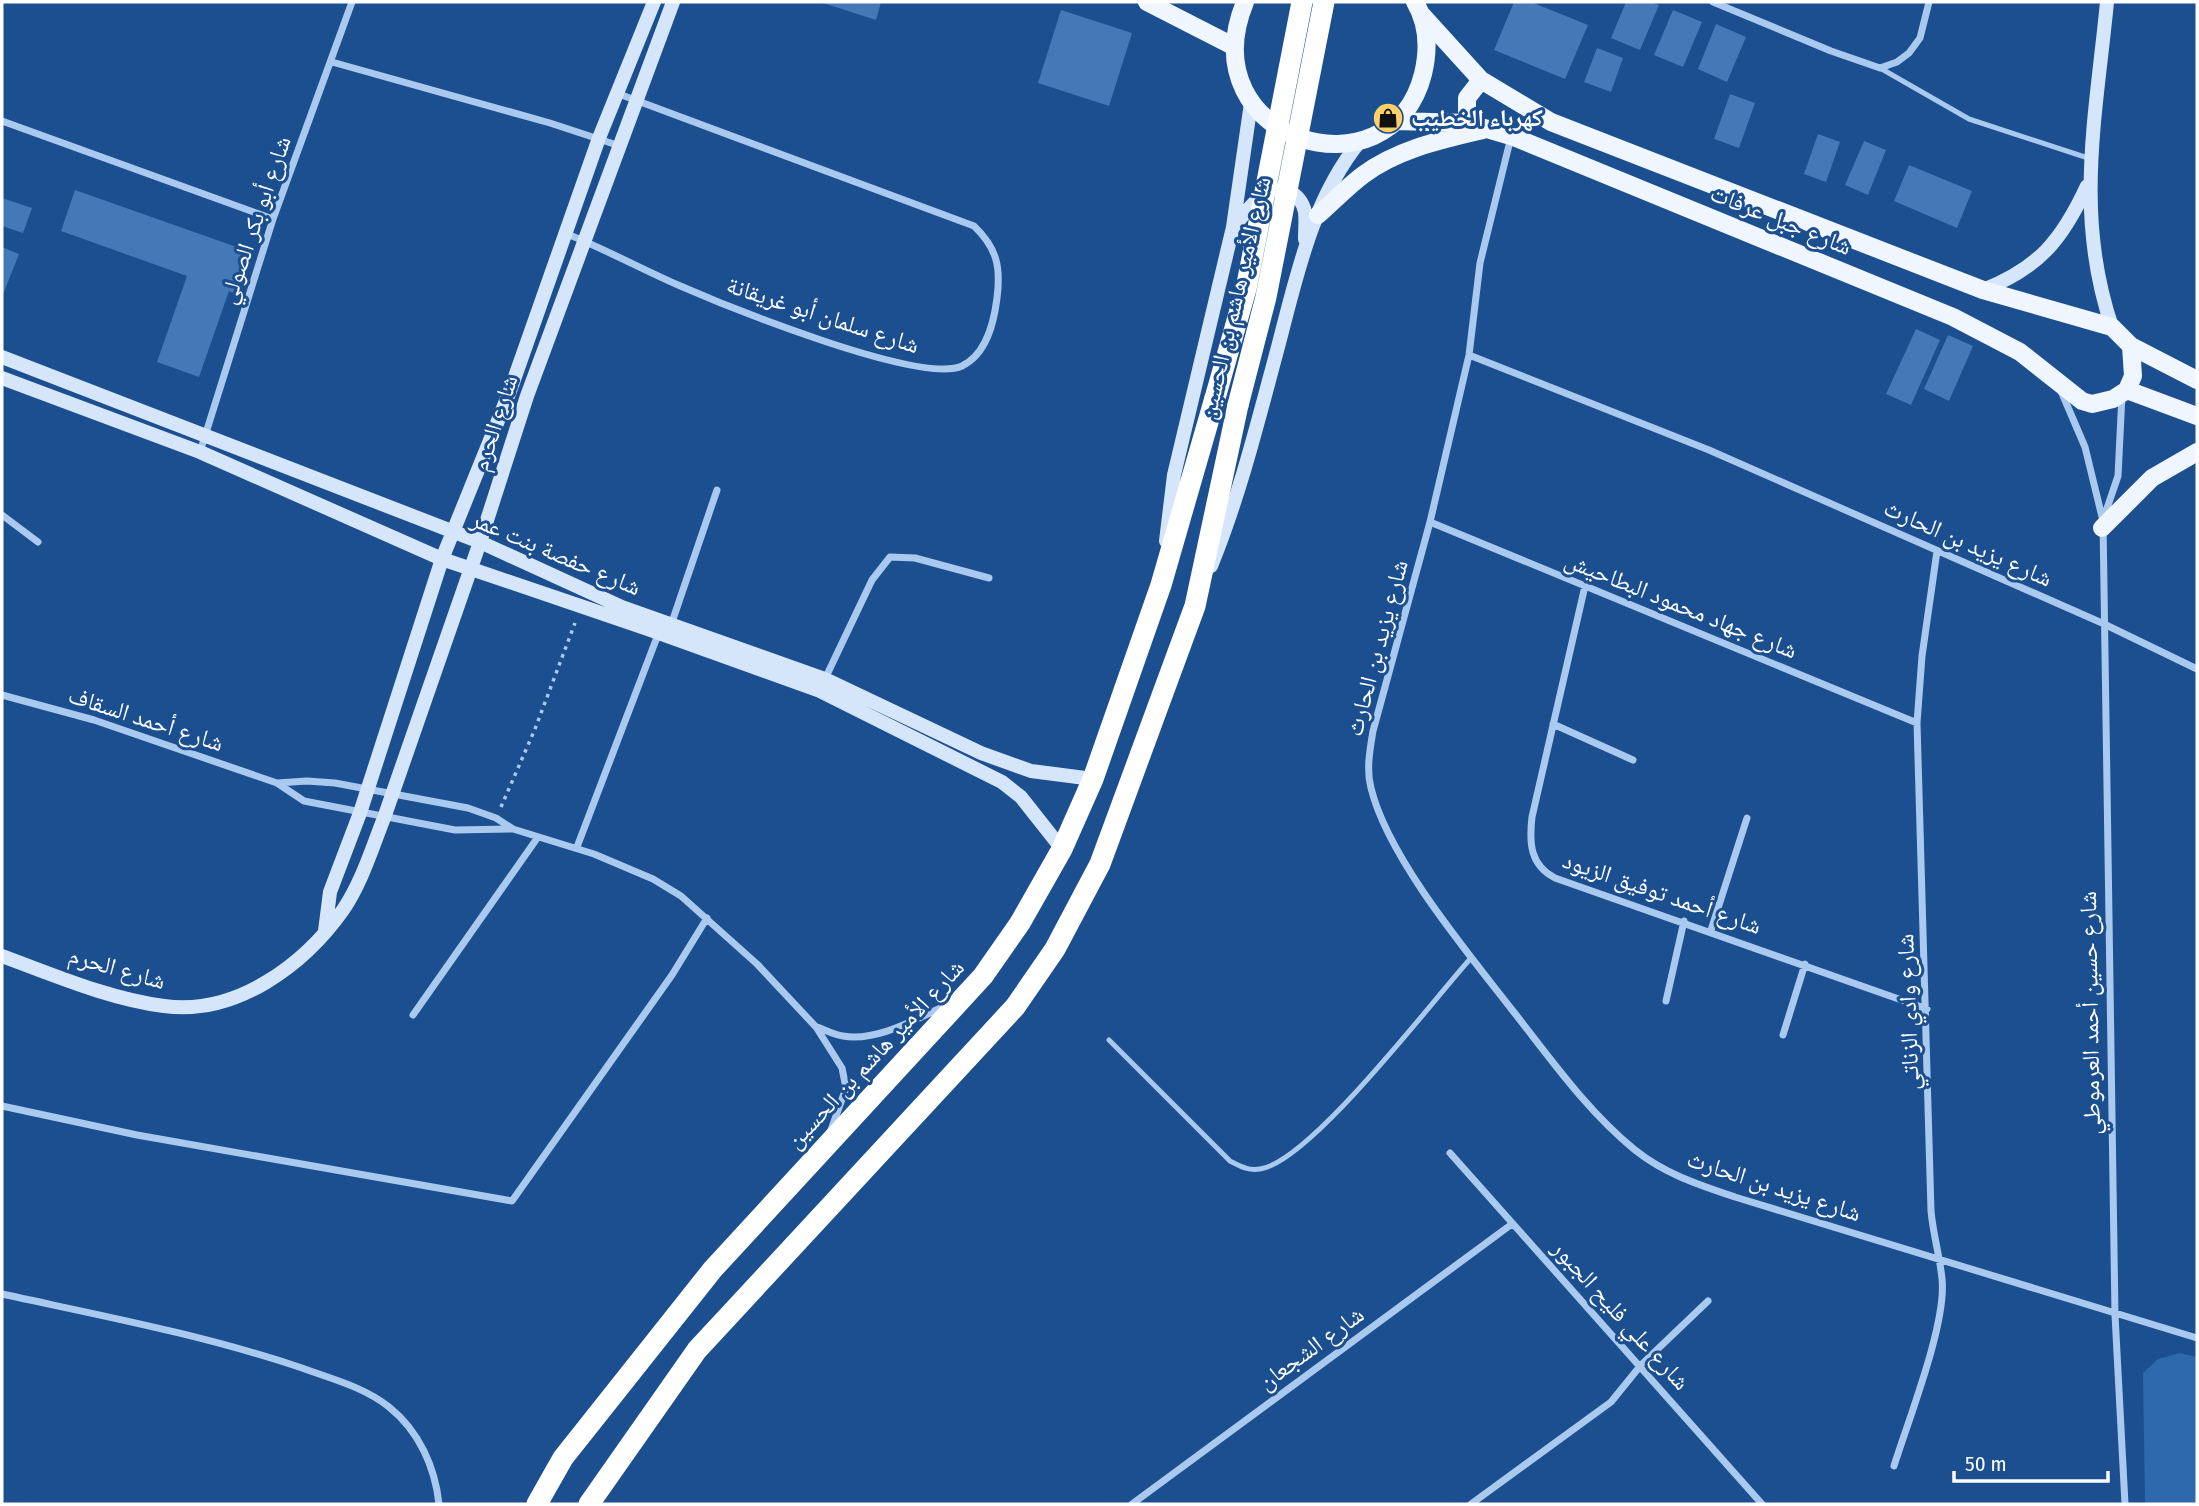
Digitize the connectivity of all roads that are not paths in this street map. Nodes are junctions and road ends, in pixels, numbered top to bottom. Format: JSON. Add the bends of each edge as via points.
{"nodes":[{"id":1,"x":352,"y":2,"type":"edge"},
{"id":2,"x":654,"y":2,"type":"edge"},
{"id":3,"x":673,"y":2,"type":"edge"},
{"id":4,"x":1179,"y":2,"type":"edge"},
{"id":5,"x":1245,"y":2,"type":"edge"},
{"id":6,"x":1302,"y":2,"type":"edge"},
{"id":7,"x":1324,"y":2,"type":"edge"},
{"id":8,"x":1713,"y":2,"type":"edge"},
{"id":9,"x":1929,"y":2,"type":"edge"},
{"id":10,"x":2107,"y":2,"type":"edge"},
{"id":11,"x":1151,"y":3,"type":"edge"},
{"id":12,"x":1419,"y":8,"type":"edge"},
{"id":13,"x":1233,"y":46,"type":"junction"},
{"id":14,"x":332,"y":62,"type":"junction"},
{"id":15,"x":1880,"y":68,"type":"junction"},
{"id":16,"x":1481,"y":80,"type":"junction"},
{"id":17,"x":619,"y":94,"type":"junction"},
{"id":18,"x":636,"y":101,"type":"junction"},
{"id":19,"x":1251,"y":103,"type":"junction"},
{"id":20,"x":2,"y":121,"type":"edge"},
{"id":21,"x":1395,"y":121,"type":"junction"},
{"id":22,"x":1475,"y":126,"type":"junction"},
{"id":23,"x":1511,"y":136,"type":"junction"},
{"id":24,"x":599,"y":138,"type":"junction"},
{"id":25,"x":1360,"y":141,"type":"junction"},
{"id":26,"x":620,"y":146,"type":"junction"},
{"id":27,"x":2091,"y":159,"type":"junction"},
{"id":28,"x":2090,"y":178,"type":"junction"},
{"id":29,"x":1318,"y":215,"type":"junction"},
{"id":30,"x":273,"y":219,"type":"junction"},
{"id":31,"x":1233,"y":227,"type":"junction"},
{"id":32,"x":567,"y":234,"type":"junction"},
{"id":33,"x":1306,"y":240,"type":"junction"},
{"id":34,"x":586,"y":242,"type":"junction"},
{"id":35,"x":1983,"y":290,"type":"junction"},
{"id":36,"x":2112,"y":327,"type":"junction"},
{"id":37,"x":2131,"y":346,"type":"junction"},
{"id":38,"x":1469,"y":355,"type":"junction"},
{"id":39,"x":2,"y":357,"type":"edge"},
{"id":40,"x":2,"y":378,"type":"edge"},
{"id":41,"x":2056,"y":380,"type":"junction"},
{"id":42,"x":2197,"y":380,"type":"edge"},
{"id":43,"x":510,"y":391,"type":"junction"},
{"id":44,"x":2124,"y":392,"type":"junction"},
{"id":45,"x":527,"y":396,"type":"junction"},
{"id":46,"x":2197,"y":416,"type":"edge"},
{"id":47,"x":206,"y":435,"type":"junction"},
{"id":48,"x":200,"y":452,"type":"junction"},
{"id":49,"x":2197,"y":452,"type":"edge"},
{"id":50,"x":717,"y":490,"type":"dead end"},
{"id":51,"x":2,"y":515,"type":"edge"},
{"id":52,"x":1430,"y":522,"type":"junction"},
{"id":53,"x":2102,"y":524,"type":"junction"},
{"id":54,"x":453,"y":534,"type":"junction"},
{"id":55,"x":38,"y":542,"type":"dead end"},
{"id":56,"x":480,"y":542,"type":"junction"},
{"id":57,"x":1937,"y":551,"type":"junction"},
{"id":58,"x":442,"y":559,"type":"junction"},
{"id":59,"x":469,"y":569,"type":"junction"},
{"id":60,"x":989,"y":578,"type":"dead end"},
{"id":61,"x":1161,"y":585,"type":"junction"},
{"id":62,"x":1585,"y":586,"type":"junction"},
{"id":63,"x":1195,"y":606,"type":"junction"},
{"id":64,"x":2102,"y":623,"type":"junction"},
{"id":65,"x":664,"y":626,"type":"junction"},
{"id":66,"x":2197,"y":669,"type":"edge"},
{"id":67,"x":822,"y":685,"type":"junction"},
{"id":68,"x":2,"y":695,"type":"edge"},
{"id":69,"x":1917,"y":723,"type":"junction"},
{"id":70,"x":1553,"y":724,"type":"junction"},
{"id":71,"x":1633,"y":761,"type":"dead end"},
{"id":72,"x":1093,"y":779,"type":"junction"},
{"id":73,"x":277,"y":783,"type":"junction"},
{"id":74,"x":367,"y":788,"type":"junction"},
{"id":75,"x":392,"y":793,"type":"junction"},
{"id":76,"x":360,"y":813,"type":"junction"},
{"id":77,"x":384,"y":818,"type":"junction"},
{"id":78,"x":1746,"y":818,"type":"dead end"},
{"id":79,"x":513,"y":829,"type":"junction"},
{"id":80,"x":538,"y":837,"type":"junction"},
{"id":81,"x":577,"y":847,"type":"junction"},
{"id":82,"x":1062,"y":849,"type":"junction"},
{"id":83,"x":708,"y":918,"type":"junction"},
{"id":84,"x":1684,"y":921,"type":"junction"},
{"id":85,"x":1711,"y":930,"type":"junction"},
{"id":86,"x":325,"y":932,"type":"junction"},
{"id":87,"x":2,"y":956,"type":"edge"},
{"id":88,"x":1471,"y":958,"type":"junction"},
{"id":89,"x":1805,"y":964,"type":"junction"},
{"id":90,"x":964,"y":996,"type":"junction"},
{"id":91,"x":1666,"y":1001,"type":"dead end"},
{"id":92,"x":1927,"y":1009,"type":"junction"},
{"id":93,"x":413,"y":1015,"type":"dead end"},
{"id":94,"x":816,"y":1027,"type":"junction"},
{"id":95,"x":1783,"y":1034,"type":"dead end"},
{"id":96,"x":1109,"y":1040,"type":"dead end"},
{"id":97,"x":2,"y":1105,"type":"edge"},
{"id":98,"x":822,"y":1150,"type":"junction"},
{"id":99,"x":1450,"y":1153,"type":"dead end"},
{"id":100,"x":1512,"y":1224,"type":"junction"},
{"id":101,"x":1937,"y":1261,"type":"junction"},
{"id":102,"x":2,"y":1294,"type":"edge"},
{"id":103,"x":1708,"y":1301,"type":"dead end"},
{"id":104,"x":2115,"y":1315,"type":"junction"},
{"id":105,"x":2197,"y":1338,"type":"edge"},
{"id":106,"x":1641,"y":1365,"type":"junction"},
{"id":107,"x":1894,"y":1466,"type":"dead end"},
{"id":108,"x":439,"y":1504,"type":"edge"},
{"id":109,"x":537,"y":1504,"type":"edge"},
{"id":110,"x":589,"y":1504,"type":"edge"},
{"id":111,"x":1132,"y":1504,"type":"edge"},
{"id":112,"x":1471,"y":1504,"type":"edge"},
{"id":113,"x":1762,"y":1504,"type":"edge"},
{"id":114,"x":2125,"y":1504,"type":"edge"}],
"edges":[{"from":1,"to":14,"type":"street","name":"شارع أبو بكر الصولي"},
{"from":2,"to":17,"type":"street","name":"شارع الحرم"},
{"from":3,"to":18,"type":"street","name":"شارع الحرم"},
{"from":4,"to":11,"type":"main road"},
{"from":5,"to":13,"type":"main road"},
{"from":6,"to":61,"type":"highway","name":"شارع الأمير هاشم بن الحسين","bridge":true,"via":[[1246,289]]},
{"from":7,"to":63,"type":"highway","name":"شارع الأمير هاشم بن الحسين","bridge":true,"via":[[1266,297]]},
{"from":8,"to":15,"type":"street"},
{"from":9,"to":15,"type":"street","via":[[1920,38],[1897,62]]},
{"from":10,"to":27,"type":"street"},
{"from":11,"to":13,"type":"main road"},
{"from":12,"to":16,"type":"main road","name":"شارع جبل عرفات"},
{"from":12,"to":21,"type":"main road","via":[[1428,53],[1419,90]]},
{"from":13,"to":19,"type":"main road","via":[[1238,76]]},
{"from":14,"to":24,"type":"street"},
{"from":14,"to":30,"type":"street","name":"شارع أبو بكر الصولي"},
{"from":15,"to":27,"type":"lane","via":[[1969,119]]},
{"from":16,"to":22,"type":"main road","via":[[1467,98]]},
{"from":16,"to":35,"type":"main road","name":"شارع جبل عرفات","via":[[1551,122]]},
{"from":17,"to":18,"type":"street","name":"شارع سلمان أبو غريقانة"},
{"from":17,"to":24,"type":"street","name":"شارع الحرم"},
{"from":18,"to":26,"type":"street","name":"شارع الحرم"},
{"from":18,"to":34,"type":"street","name":"شارع سلمان أبو غريقانة","via":[[974,226],[989,244],[1001,272],[987,340],[964,365],[921,369],[812,336],[679,286]]},
{"from":19,"to":25,"type":"main road","via":[[1281,131],[1320,145]]},
{"from":19,"to":31,"type":"street","name":"شارع الأمير هاشم بن الحسين"},
{"from":20,"to":30,"type":"street"},
{"from":21,"to":22,"type":"main road","name":"شارع جبل عرفات"},
{"from":21,"to":25,"type":"main road"},
{"from":22,"to":23,"type":"main road","name":"شارع جبل عرفات"},
{"from":22,"to":29,"type":"main road","via":[[1381,163]]},
{"from":23,"to":38,"type":"street","via":[[1480,262]]},
{"from":23,"to":41,"type":"main road","name":"شارع جبل عرفات","via":[[1979,328]]},
{"from":24,"to":26,"type":"street"},
{"from":24,"to":32,"type":"street","name":"شارع الحرم"},
{"from":25,"to":29,"type":"street","name":"شارع الأمير هاشم بن الحسين","via":[[1339,168]]},
{"from":26,"to":34,"type":"street","name":"شارع الحرم"},
{"from":27,"to":28,"type":"street"},
{"from":28,"to":35,"type":"street","via":[[2071,220],[2043,256]]},
{"from":28,"to":36,"type":"street","via":[[2092,254]]},
{"from":29,"to":33,"type":"street","name":"شارع الأمير هاشم بن الحسين"},
{"from":30,"to":47,"type":"street","name":"شارع أبو بكر الصولي"},
{"from":31,"to":33,"type":"street","via":[[1261,196],[1281,188],[1292,192],[1305,210]]},
{"from":31,"to":61,"type":"street","name":"شارع الأمير هاشم بن الحسين","via":[[1174,475]]},
{"from":32,"to":34,"type":"street","name":"شارع سلمان أبو غريقانة"},
{"from":32,"to":43,"type":"street","name":"شارع الحرم"},
{"from":33,"to":63,"type":"street","name":"شارع الأمير هاشم بن الحسين","via":[[1236,504]]},
{"from":34,"to":45,"type":"street","name":"شارع الحرم"},
{"from":35,"to":36,"type":"main road","name":"شارع جبل عرفات"},
{"from":36,"to":37,"type":"main road","name":"شارع جبل عرفات"},
{"from":37,"to":42,"type":"main road","name":"شارع جبل عرفات"},
{"from":37,"to":44,"type":"main road","via":[[2135,366]]},
{"from":38,"to":52,"type":"street","name":"شارع يزيد بن الحارث"},
{"from":38,"to":57,"type":"street","name":"شارع يزيد بن الحارث","via":[[1709,450]]},
{"from":39,"to":47,"type":"street","name":"شارع حفصة بنت عمر"},
{"from":40,"to":48,"type":"street","name":"شارع حفصة بنت عمر"},
{"from":41,"to":44,"type":"main road","name":"شارع جبل عرفات","via":[[2082,401],[2103,402]]},
{"from":41,"to":53,"type":"street","name":"شارع حسين أحمد العرموطي","via":[[2085,447]]},
{"from":43,"to":45,"type":"street"},
{"from":43,"to":54,"type":"street","name":"شارع الحرم"},
{"from":44,"to":46,"type":"main road"},
{"from":44,"to":53,"type":"street","name":"شارع حسين أحمد العرموطي","via":[[2118,476]]},
{"from":45,"to":56,"type":"street","name":"شارع الحرم"},
{"from":47,"to":48,"type":"street","name":"شارع أبو بكر الصولي"},
{"from":47,"to":54,"type":"street","name":"شارع حفصة بنت عمر"},
{"from":48,"to":58,"type":"street","name":"شارع حفصة بنت عمر"},
{"from":49,"to":53,"type":"main road","via":[[2152,478]]},
{"from":50,"to":65,"type":"street"},
{"from":51,"to":55,"type":"street"},
{"from":52,"to":62,"type":"street","name":"شارع جهاد محمود البطاحيش"},
{"from":52,"to":88,"type":"street","name":"شارع يزيد بن الحارث","via":[[1373,730],[1370,786],[1382,822],[1404,860]]},
{"from":53,"to":64,"type":"street","name":"شارع حسين أحمد العرموطي"},
{"from":54,"to":56,"type":"street","name":"شارع حفصة بنت عمر"},
{"from":54,"to":58,"type":"street","name":"شارع الحرم"},
{"from":56,"to":59,"type":"street","name":"شارع الحرم"},
{"from":56,"to":65,"type":"street","name":"شارع حفصة بنت عمر"},
{"from":57,"to":64,"type":"street","name":"شارع يزيد بن الحارث"},
{"from":57,"to":69,"type":"street","name":"شارع وادي الزناتي"},
{"from":58,"to":59,"type":"street","name":"شارع حفصة بنت عمر"},
{"from":58,"to":74,"type":"street","name":"شارع الحرم"},
{"from":59,"to":65,"type":"street","name":"شارع حفصة بنت عمر","via":[[582,606]]},
{"from":59,"to":75,"type":"street","name":"شارع الحرم"},
{"from":60,"to":67,"type":"street","via":[[890,557],[872,580]]},
{"from":61,"to":72,"type":"highway","name":"شارع الأمير هاشم بن الحسين"},
{"from":62,"to":69,"type":"street","name":"شارع جهاد محمود البطاحيش"},
{"from":62,"to":70,"type":"street","name":"شارع أحمد توفيق الزيود"},
{"from":63,"to":110,"type":"highway","name":"شارع الأمير هاشم بن الحسين","via":[[1100,864],[1055,949],[1015,1007],[697,1350]]},
{"from":64,"to":66,"type":"street","name":"شارع يزيد بن الحارث"},
{"from":64,"to":104,"type":"street","name":"شارع حسين أحمد العرموطي"},
{"from":65,"to":67,"type":"street","name":"شارع حفصة بنت عمر"},
{"from":65,"to":81,"type":"street"},
{"from":67,"to":72,"type":"street","name":"شارع حفصة بنت عمر","via":[[993,758],[1031,771]]},
{"from":67,"to":82,"type":"street","name":"شارع حفصة بنت عمر","via":[[1002,782],[1021,797]]},
{"from":68,"to":73,"type":"street","name":"شارع أحمد السقاف","via":[[93,720]]},
{"from":69,"to":92,"type":"street","name":"شارع وادي الزناتي"},
{"from":70,"to":71,"type":"street"},
{"from":70,"to":84,"type":"street","name":"شارع أحمد توفيق الزيود","via":[[1532,817],[1530,839],[1537,864],[1555,878]]},
{"from":72,"to":82,"type":"highway","name":"شارع الأمير هاشم بن الحسين"},
{"from":73,"to":74,"type":"street","name":"شارع أحمد السقاف","via":[[307,780]]},
{"from":73,"to":76,"type":"street","name":"شارع أحمد السقاف","via":[[304,801]]},
{"from":74,"to":75,"type":"street","name":"شارع أحمد السقاف"},
{"from":74,"to":76,"type":"street","name":"شارع الحرم"},
{"from":75,"to":77,"type":"street","name":"شارع الحرم"},
{"from":75,"to":79,"type":"street","name":"شارع أحمد السقاف","via":[[457,805]]},
{"from":76,"to":77,"type":"street","name":"شارع أحمد السقاف"},
{"from":76,"to":86,"type":"street","name":"شارع الحرم","via":[[330,892]]},
{"from":77,"to":79,"type":"street","name":"شارع أحمد السقاف","via":[[456,830]]},
{"from":77,"to":86,"type":"street","name":"شارع الحرم","via":[[350,896]]},
{"from":78,"to":85,"type":"street"},
{"from":79,"to":80,"type":"street"},
{"from":80,"to":81,"type":"street"},
{"from":80,"to":93,"type":"street"},
{"from":81,"to":83,"type":"street","via":[[653,879]]},
{"from":82,"to":90,"type":"highway","name":"شارع الأمير هاشم بن الحسين","via":[[1020,923]]},
{"from":83,"to":94,"type":"street"},
{"from":83,"to":97,"type":"street","via":[[512,1201],[137,1135]]},
{"from":84,"to":85,"type":"street","name":"شارع أحمد توفيق الزيود"},
{"from":84,"to":91,"type":"street"},
{"from":85,"to":89,"type":"street","name":"شارع أحمد توفيق الزيود"},
{"from":86,"to":87,"type":"street","name":"شارع الحرم","via":[[268,982],[221,1002],[185,1007],[118,996]]},
{"from":88,"to":96,"type":"lane","via":[[1328,1123],[1295,1152],[1261,1169],[1230,1161]]},
{"from":88,"to":101,"type":"street","name":"شارع يزيد بن الحارث","via":[[1582,1097],[1634,1149],[1661,1168],[1712,1190]]},
{"from":89,"to":92,"type":"street","name":"شارع أحمد توفيق الزيود"},
{"from":89,"to":95,"type":"street"},
{"from":90,"to":94,"type":"street","via":[[908,1023],[873,1033],[845,1037]]},
{"from":90,"to":98,"type":"highway","name":"شارع الأمير هاشم بن الحسين"},
{"from":92,"to":101,"type":"street","name":"شارع وادي الزناتي","via":[[1931,1211]]},
{"from":94,"to":98,"type":"street","via":[[842,1068],[846,1088]]},
{"from":98,"to":109,"type":"highway","name":"شارع الأمير هاشم بن الحسين","via":[[713,1269],[564,1458]]},
{"from":99,"to":100,"type":"street","name":"شارع علي فليح الجبور"},
{"from":100,"to":106,"type":"street","name":"شارع علي فليح الجبور"},
{"from":100,"to":111,"type":"street","name":"شارع الشجعان"},
{"from":101,"to":104,"type":"street","name":"شارع يزيد بن الحارث"},
{"from":101,"to":107,"type":"street","name":"شارع وادي الزناتي","via":[[1942,1279],[1937,1324]]},
{"from":102,"to":108,"type":"street","via":[[206,1339],[358,1388],[389,1407],[413,1433],[430,1463]]},
{"from":103,"to":106,"type":"street"},
{"from":104,"to":105,"type":"street","name":"شارع يزيد بن الحارث"},
{"from":104,"to":114,"type":"street","name":"شارع حسين أحمد العرموطي"},
{"from":106,"to":112,"type":"street","via":[[1611,1402]]},
{"from":106,"to":113,"type":"street","name":"شارع علي فليح الجبور"}]}
